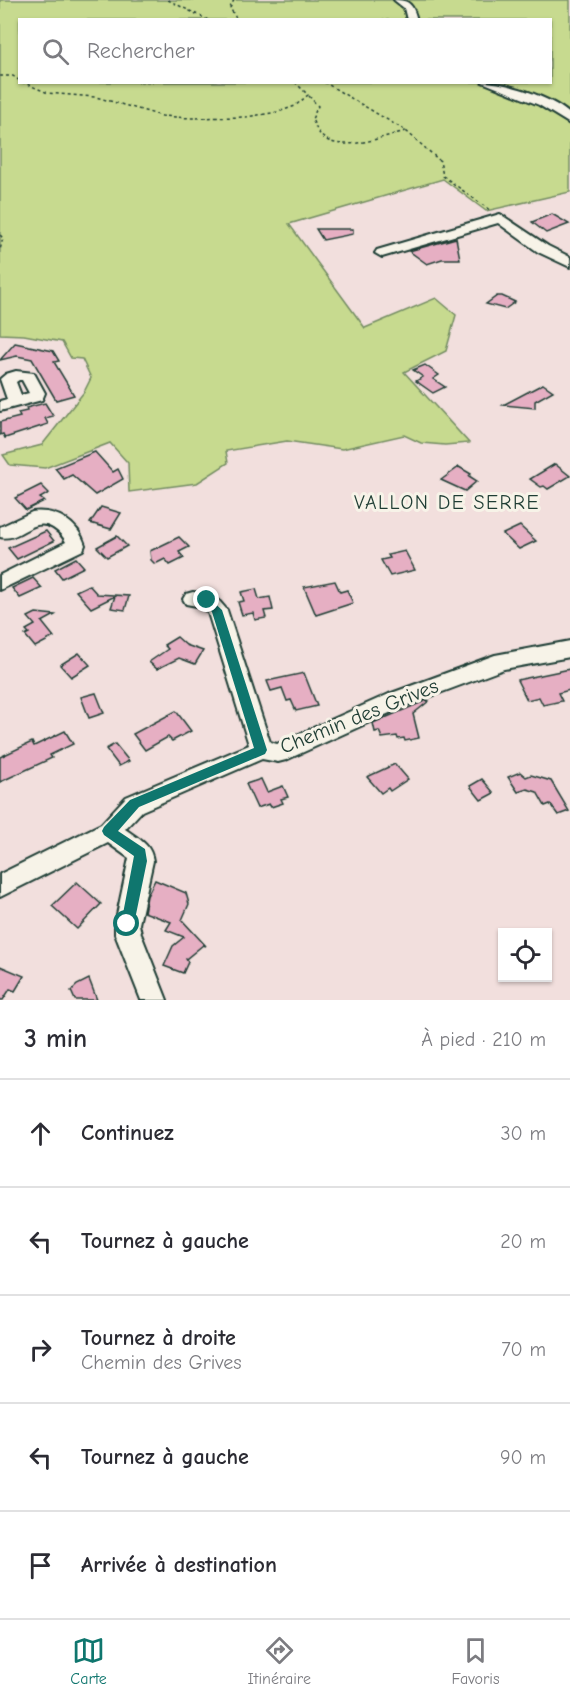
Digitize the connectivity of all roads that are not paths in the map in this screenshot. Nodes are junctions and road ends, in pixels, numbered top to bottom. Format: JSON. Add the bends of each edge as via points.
{"nodes":[{"id":1,"x":399,"y":0,"type":"edge"},
{"id":2,"x":412,"y":18,"type":"edge"},
{"id":3,"x":491,"y":84,"type":"edge"},
{"id":4,"x":570,"y":120,"type":"edge"},
{"id":5,"x":382,"y":253,"type":"dead end"},
{"id":6,"x":570,"y":263,"type":"edge"},
{"id":7,"x":6,"y":532,"type":"dead end"},
{"id":8,"x":0,"y":584,"type":"edge"},
{"id":9,"x":193,"y":599,"type":"dead end"},
{"id":10,"x":570,"y":649,"type":"edge"},
{"id":11,"x":261,"y":750,"type":"junction"},
{"id":12,"x":109,"y":831,"type":"junction"},
{"id":13,"x":0,"y":886,"type":"edge"},
{"id":14,"x":154,"y":1000,"type":"edge"}],
"edges":[{"from":1,"to":2,"type":"street","via":[[409,7]]},
{"from":3,"to":4,"type":"street","via":[[545,103]]},
{"from":5,"to":6,"type":"street","via":[[500,218]]},
{"from":7,"to":8,"type":"street","via":[[35,518],[46,519],[62,523],[75,536],[76,544]]},
{"from":9,"to":11,"type":"street","via":[[207,600],[216,610]]},
{"from":10,"to":11,"type":"street","name":"Chemin des Grives","via":[[502,661],[397,700],[278,753]]},
{"from":11,"to":12,"type":"street","name":"Chemin des Grives","via":[[134,804]]},
{"from":12,"to":13,"type":"street","name":"Chemin des Grives"},
{"from":12,"to":14,"type":"street","via":[[140,853],[127,924]]}]}
